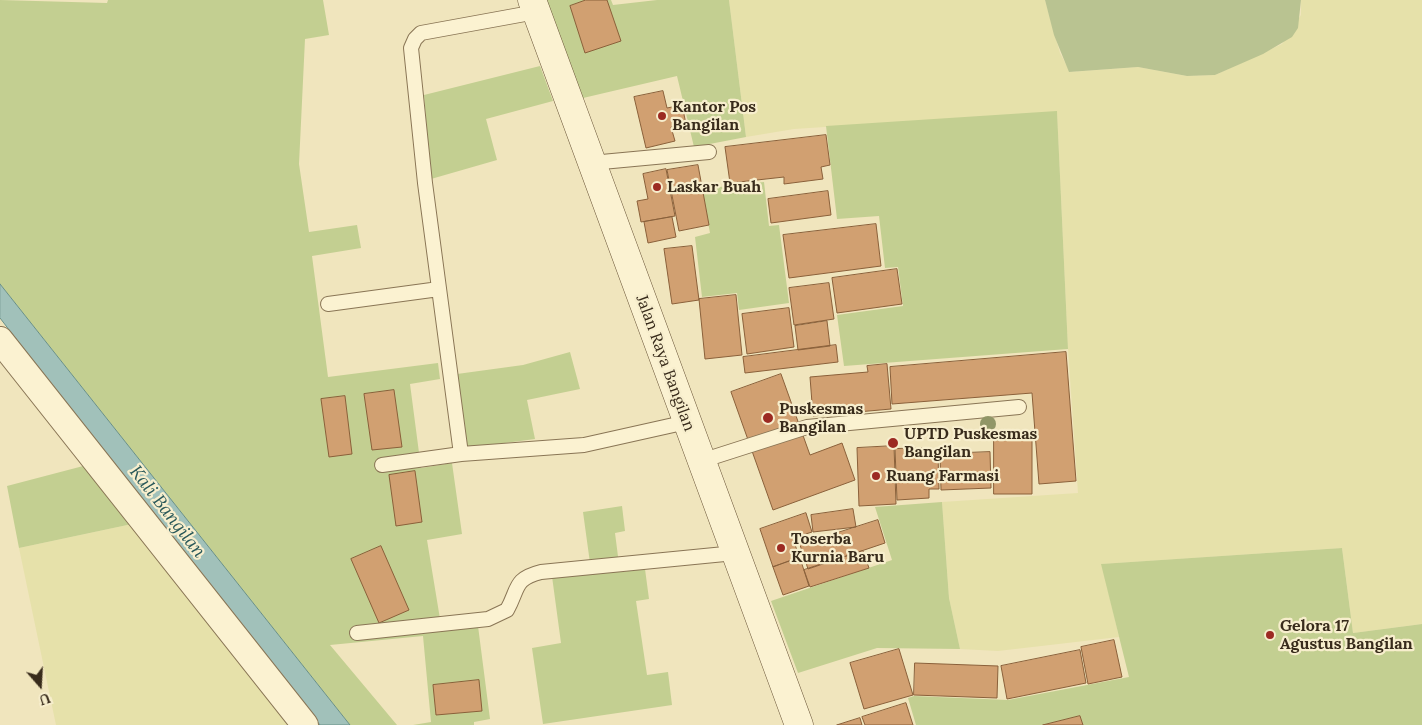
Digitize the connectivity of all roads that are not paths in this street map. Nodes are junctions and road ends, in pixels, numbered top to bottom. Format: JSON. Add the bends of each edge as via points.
{"nodes":[{"id":1,"x":534,"y":6,"type":"edge"},
{"id":2,"x":709,"y":152,"type":"dead end"},
{"id":3,"x":591,"y":164,"type":"junction"},
{"id":4,"x":438,"y":289,"type":"junction"},
{"id":5,"x":328,"y":304,"type":"dead end"},
{"id":6,"x":0,"y":340,"type":"edge"},
{"id":7,"x":1019,"y":406,"type":"dead end"},
{"id":8,"x":687,"y":422,"type":"junction"},
{"id":9,"x":462,"y":454,"type":"junction"},
{"id":10,"x":701,"y":461,"type":"junction"},
{"id":11,"x":382,"y":465,"type":"dead end"},
{"id":12,"x":735,"y":554,"type":"junction"},
{"id":13,"x":358,"y":633,"type":"dead end"},
{"id":14,"x":794,"y":724,"type":"edge"},
{"id":15,"x":305,"y":725,"type":"edge"}],
"edges":[{"from":1,"to":3,"type":"main road","name":"Jalan Raya Bangilan"},
{"from":1,"to":4,"type":"lane","via":[[421,33],[415,39],[413,68]]},
{"from":2,"to":3,"type":"lane"},
{"from":3,"to":8,"type":"main road","name":"Jalan Raya Bangilan"},
{"from":4,"to":5,"type":"lane"},
{"from":4,"to":9,"type":"lane"},
{"from":6,"to":15,"type":"street"},
{"from":7,"to":10,"type":"lane","via":[[806,427]]},
{"from":8,"to":9,"type":"lane","via":[[597,444]]},
{"from":8,"to":10,"type":"main road","name":"Jalan Raya Bangilan"},
{"from":9,"to":11,"type":"lane"},
{"from":10,"to":12,"type":"main road","name":"Jalan Raya Bangilan"},
{"from":12,"to":13,"type":"lane","via":[[541,572],[521,580],[507,610],[488,619]]},
{"from":12,"to":14,"type":"main road","name":"Jalan Raya Bangilan"}]}
